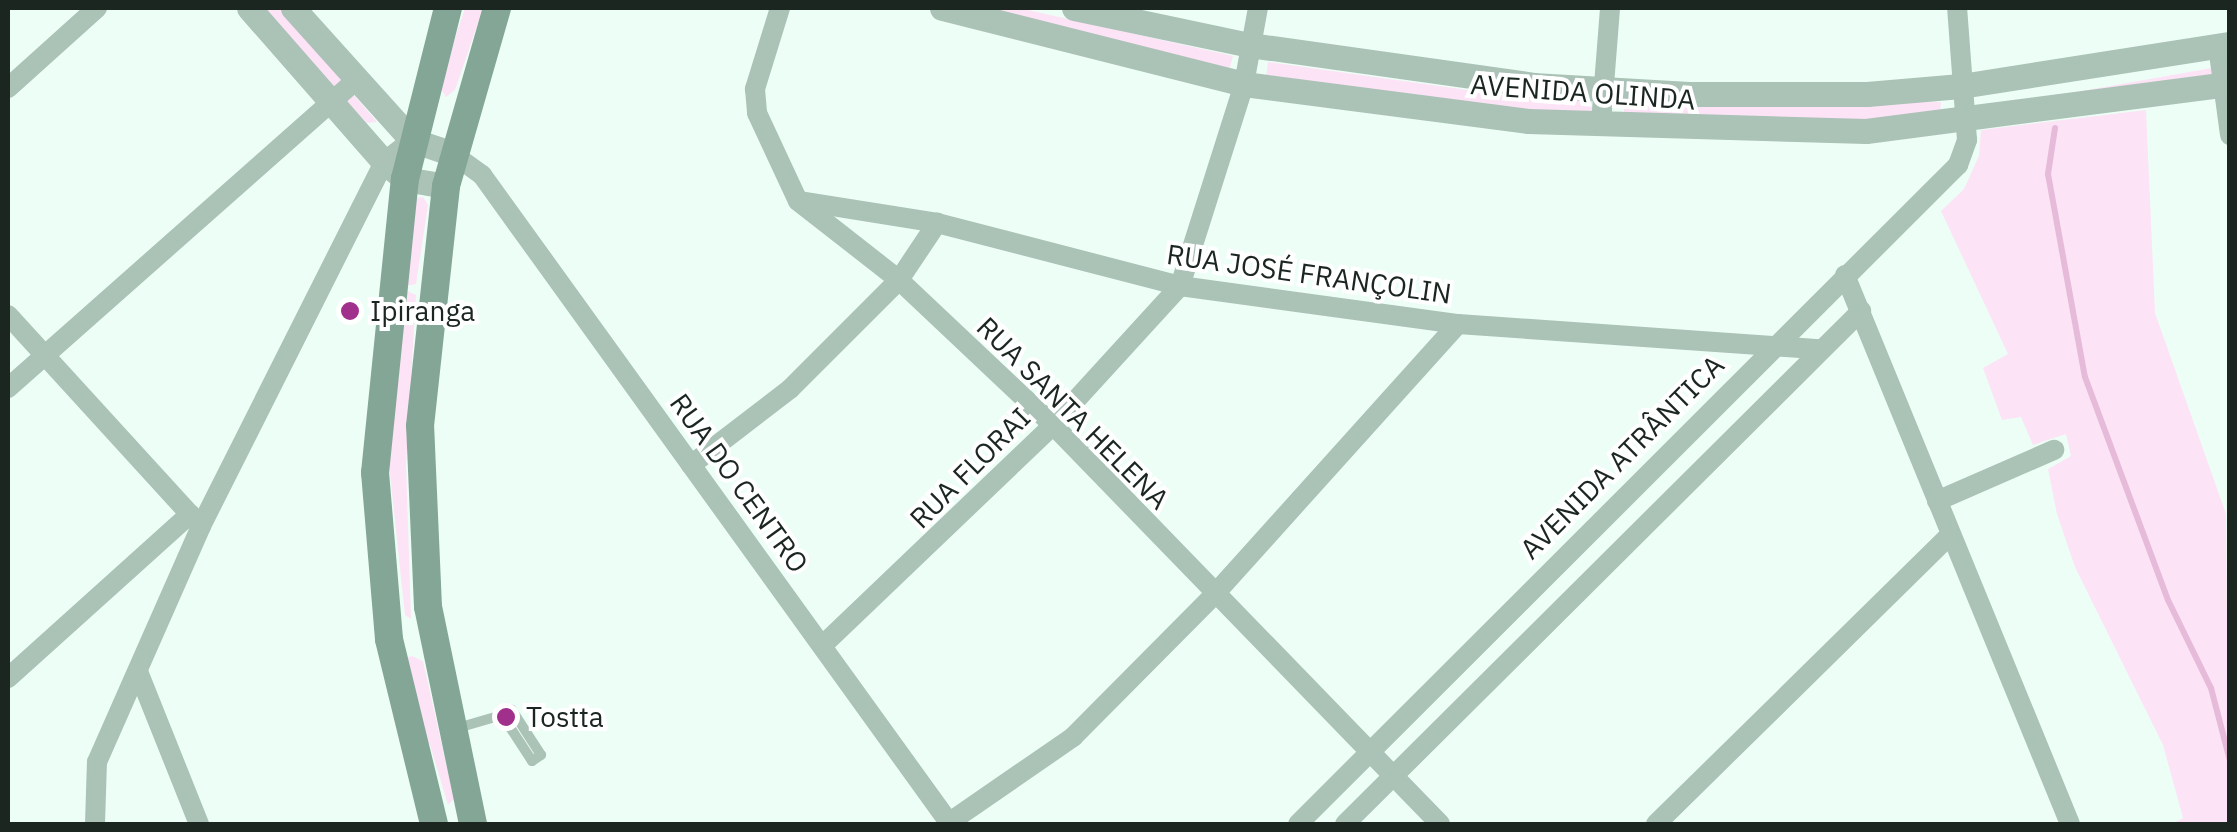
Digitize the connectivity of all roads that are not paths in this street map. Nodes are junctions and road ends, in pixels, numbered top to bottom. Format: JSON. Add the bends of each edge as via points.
{"nodes":[{"id":1,"x":97,"y":8,"type":"edge"},
{"id":2,"x":250,"y":8,"type":"edge"},
{"id":3,"x":293,"y":8,"type":"edge"},
{"id":4,"x":448,"y":8,"type":"edge"},
{"id":5,"x":497,"y":8,"type":"edge"},
{"id":6,"x":780,"y":8,"type":"edge"},
{"id":7,"x":942,"y":8,"type":"edge"},
{"id":8,"x":1074,"y":8,"type":"edge"},
{"id":9,"x":1258,"y":8,"type":"edge"},
{"id":10,"x":1610,"y":8,"type":"edge"},
{"id":11,"x":1958,"y":8,"type":"edge"},
{"id":12,"x":1250,"y":45,"type":"junction"},
{"id":13,"x":2224,"y":45,"type":"edge"},
{"id":14,"x":357,"y":79,"type":"junction"},
{"id":15,"x":1244,"y":84,"type":"junction"},
{"id":16,"x":2228,"y":84,"type":"edge"},
{"id":17,"x":1961,"y":86,"type":"junction"},
{"id":18,"x":8,"y":88,"type":"edge"},
{"id":19,"x":1604,"y":90,"type":"junction"},
{"id":20,"x":333,"y":102,"type":"junction"},
{"id":21,"x":1966,"y":121,"type":"junction"},
{"id":22,"x":1601,"y":123,"type":"junction"},
{"id":23,"x":2230,"y":135,"type":"edge"},
{"id":24,"x":412,"y":140,"type":"junction"},
{"id":25,"x":453,"y":154,"type":"junction"},
{"id":26,"x":395,"y":170,"type":"junction"},
{"id":27,"x":482,"y":175,"type":"junction"},
{"id":28,"x":446,"y":186,"type":"junction"},
{"id":29,"x":798,"y":201,"type":"junction"},
{"id":30,"x":937,"y":222,"type":"junction"},
{"id":31,"x":1844,"y":275,"type":"junction"},
{"id":32,"x":899,"y":280,"type":"junction"},
{"id":33,"x":1180,"y":286,"type":"junction"},
{"id":34,"x":1861,"y":311,"type":"junction"},
{"id":35,"x":8,"y":314,"type":"edge"},
{"id":36,"x":1458,"y":324,"type":"junction"},
{"id":37,"x":1773,"y":346,"type":"junction"},
{"id":38,"x":1819,"y":349,"type":"junction"},
{"id":39,"x":44,"y":356,"type":"junction"},
{"id":40,"x":8,"y":388,"type":"edge"},
{"id":41,"x":1053,"y":425,"type":"junction"},
{"id":42,"x":2054,"y":450,"type":"dead end"},
{"id":43,"x":692,"y":465,"type":"junction"},
{"id":44,"x":1937,"y":502,"type":"junction"},
{"id":45,"x":196,"y":520,"type":"junction"},
{"id":46,"x":1950,"y":536,"type":"junction"},
{"id":47,"x":1213,"y":596,"type":"junction"},
{"id":48,"x":432,"y":633,"type":"junction"},
{"id":49,"x":389,"y":639,"type":"junction"},
{"id":50,"x":824,"y":644,"type":"junction"},
{"id":51,"x":139,"y":674,"type":"junction"},
{"id":52,"x":8,"y":678,"type":"edge"},
{"id":53,"x":512,"y":710,"type":"dead end"},
{"id":54,"x":451,"y":730,"type":"junction"},
{"id":55,"x":1368,"y":751,"type":"junction"},
{"id":56,"x":1392,"y":776,"type":"junction"},
{"id":57,"x":472,"y":819,"type":"edge"},
{"id":58,"x":95,"y":824,"type":"edge"},
{"id":59,"x":199,"y":824,"type":"edge"},
{"id":60,"x":434,"y":824,"type":"edge"},
{"id":61,"x":949,"y":824,"type":"edge"},
{"id":62,"x":1298,"y":824,"type":"edge"},
{"id":63,"x":1345,"y":824,"type":"edge"},
{"id":64,"x":1440,"y":824,"type":"edge"},
{"id":65,"x":1656,"y":824,"type":"edge"},
{"id":66,"x":2070,"y":824,"type":"edge"}],
"edges":[{"from":1,"to":18,"type":"street"},
{"from":2,"to":20,"type":"street"},
{"from":3,"to":14,"type":"street"},
{"from":4,"to":24,"type":"main road"},
{"from":5,"to":25,"type":"main road"},
{"from":6,"to":29,"type":"street","name":"RUA SANTA HELENA","via":[[755,89],[757,113]]},
{"from":7,"to":15,"type":"street","name":"AVENIDA OLINDA"},
{"from":8,"to":12,"type":"street","name":"AVENIDA OLINDA"},
{"from":9,"to":12,"type":"street","name":"RUA FLORAI"},
{"from":10,"to":19,"type":"street"},
{"from":11,"to":17,"type":"street"},
{"from":12,"to":15,"type":"street","name":"RUA FLORAI"},
{"from":12,"to":19,"type":"street","name":"AVENIDA OLINDA"},
{"from":13,"to":16,"type":"street"},
{"from":13,"to":17,"type":"street","name":"AVENIDA OLINDA"},
{"from":14,"to":20,"type":"street"},
{"from":14,"to":24,"type":"street"},
{"from":15,"to":22,"type":"street","name":"AVENIDA OLINDA","via":[[1474,116]]},
{"from":15,"to":33,"type":"street","name":"RUA FLORAI"},
{"from":16,"to":21,"type":"street","name":"AVENIDA OLINDA"},
{"from":16,"to":23,"type":"street"},
{"from":17,"to":19,"type":"street","name":"AVENIDA OLINDA","via":[[1775,97]]},
{"from":17,"to":21,"type":"street"},
{"from":19,"to":22,"type":"street"},
{"from":20,"to":26,"type":"street"},
{"from":20,"to":39,"type":"street"},
{"from":21,"to":22,"type":"street","name":"AVENIDA OLINDA","via":[[1817,132]]},
{"from":21,"to":31,"type":"street","name":"AVENIDA ATRÂNTICA","via":[[1958,165]]},
{"from":24,"to":25,"type":"street"},
{"from":24,"to":26,"type":"main road"},
{"from":25,"to":27,"type":"street","name":"RUA DO CENTRO"},
{"from":25,"to":28,"type":"main road"},
{"from":26,"to":28,"type":"street"},
{"from":26,"to":45,"type":"street"},
{"from":26,"to":49,"type":"main road","via":[[376,473]]},
{"from":27,"to":28,"type":"street"},
{"from":27,"to":43,"type":"street","name":"RUA DO CENTRO"},
{"from":28,"to":48,"type":"main road","via":[[420,426],[418,496]]},
{"from":29,"to":30,"type":"street","name":"RUA JOSÉ FRANÇOLIN"},
{"from":29,"to":32,"type":"street","name":"RUA SANTA HELENA"},
{"from":30,"to":32,"type":"street"},
{"from":30,"to":33,"type":"street","name":"RUA JOSÉ FRANÇOLIN"},
{"from":31,"to":34,"type":"street"},
{"from":31,"to":37,"type":"street","name":"AVENIDA ATRÂNTICA"},
{"from":32,"to":41,"type":"street","name":"RUA SANTA HELENA"},
{"from":32,"to":43,"type":"street","via":[[790,390]]},
{"from":33,"to":36,"type":"street","name":"RUA JOSÉ FRANÇOLIN"},
{"from":33,"to":41,"type":"street","name":"RUA FLORAI"},
{"from":34,"to":38,"type":"street"},
{"from":34,"to":44,"type":"street"},
{"from":35,"to":39,"type":"street"},
{"from":36,"to":37,"type":"street","name":"RUA JOSÉ FRANÇOLIN"},
{"from":36,"to":47,"type":"street"},
{"from":37,"to":38,"type":"street","name":"RUA JOSÉ FRANÇOLIN"},
{"from":37,"to":55,"type":"street","name":"AVENIDA ATRÂNTICA"},
{"from":38,"to":56,"type":"street"},
{"from":39,"to":40,"type":"street"},
{"from":39,"to":45,"type":"street"},
{"from":41,"to":47,"type":"street","name":"RUA SANTA HELENA"},
{"from":41,"to":50,"type":"street","name":"RUA FLORAI"},
{"from":42,"to":44,"type":"street"},
{"from":43,"to":50,"type":"street","name":"RUA DO CENTRO"},
{"from":44,"to":46,"type":"street"},
{"from":45,"to":51,"type":"street"},
{"from":45,"to":52,"type":"street"},
{"from":46,"to":65,"type":"street"},
{"from":46,"to":66,"type":"street"},
{"from":47,"to":55,"type":"street","name":"RUA SANTA HELENA"},
{"from":47,"to":61,"type":"street","via":[[1073,737]]},
{"from":48,"to":49,"type":"main road"},
{"from":48,"to":54,"type":"main road"},
{"from":49,"to":60,"type":"main road"},
{"from":50,"to":61,"type":"street","name":"RUA DO CENTRO"},
{"from":51,"to":58,"type":"street","via":[[97,762]]},
{"from":51,"to":59,"type":"street"},
{"from":53,"to":54,"type":"lane","via":[[541,755],[532,760],[502,715]]},
{"from":54,"to":57,"type":"main road"},
{"from":55,"to":56,"type":"street","name":"RUA SANTA HELENA"},
{"from":55,"to":62,"type":"street","name":"AVENIDA ATRÂNTICA"},
{"from":56,"to":63,"type":"street"},
{"from":56,"to":64,"type":"street","name":"RUA SANTA HELENA"},
{"from":57,"to":60,"type":"main road"}]}
